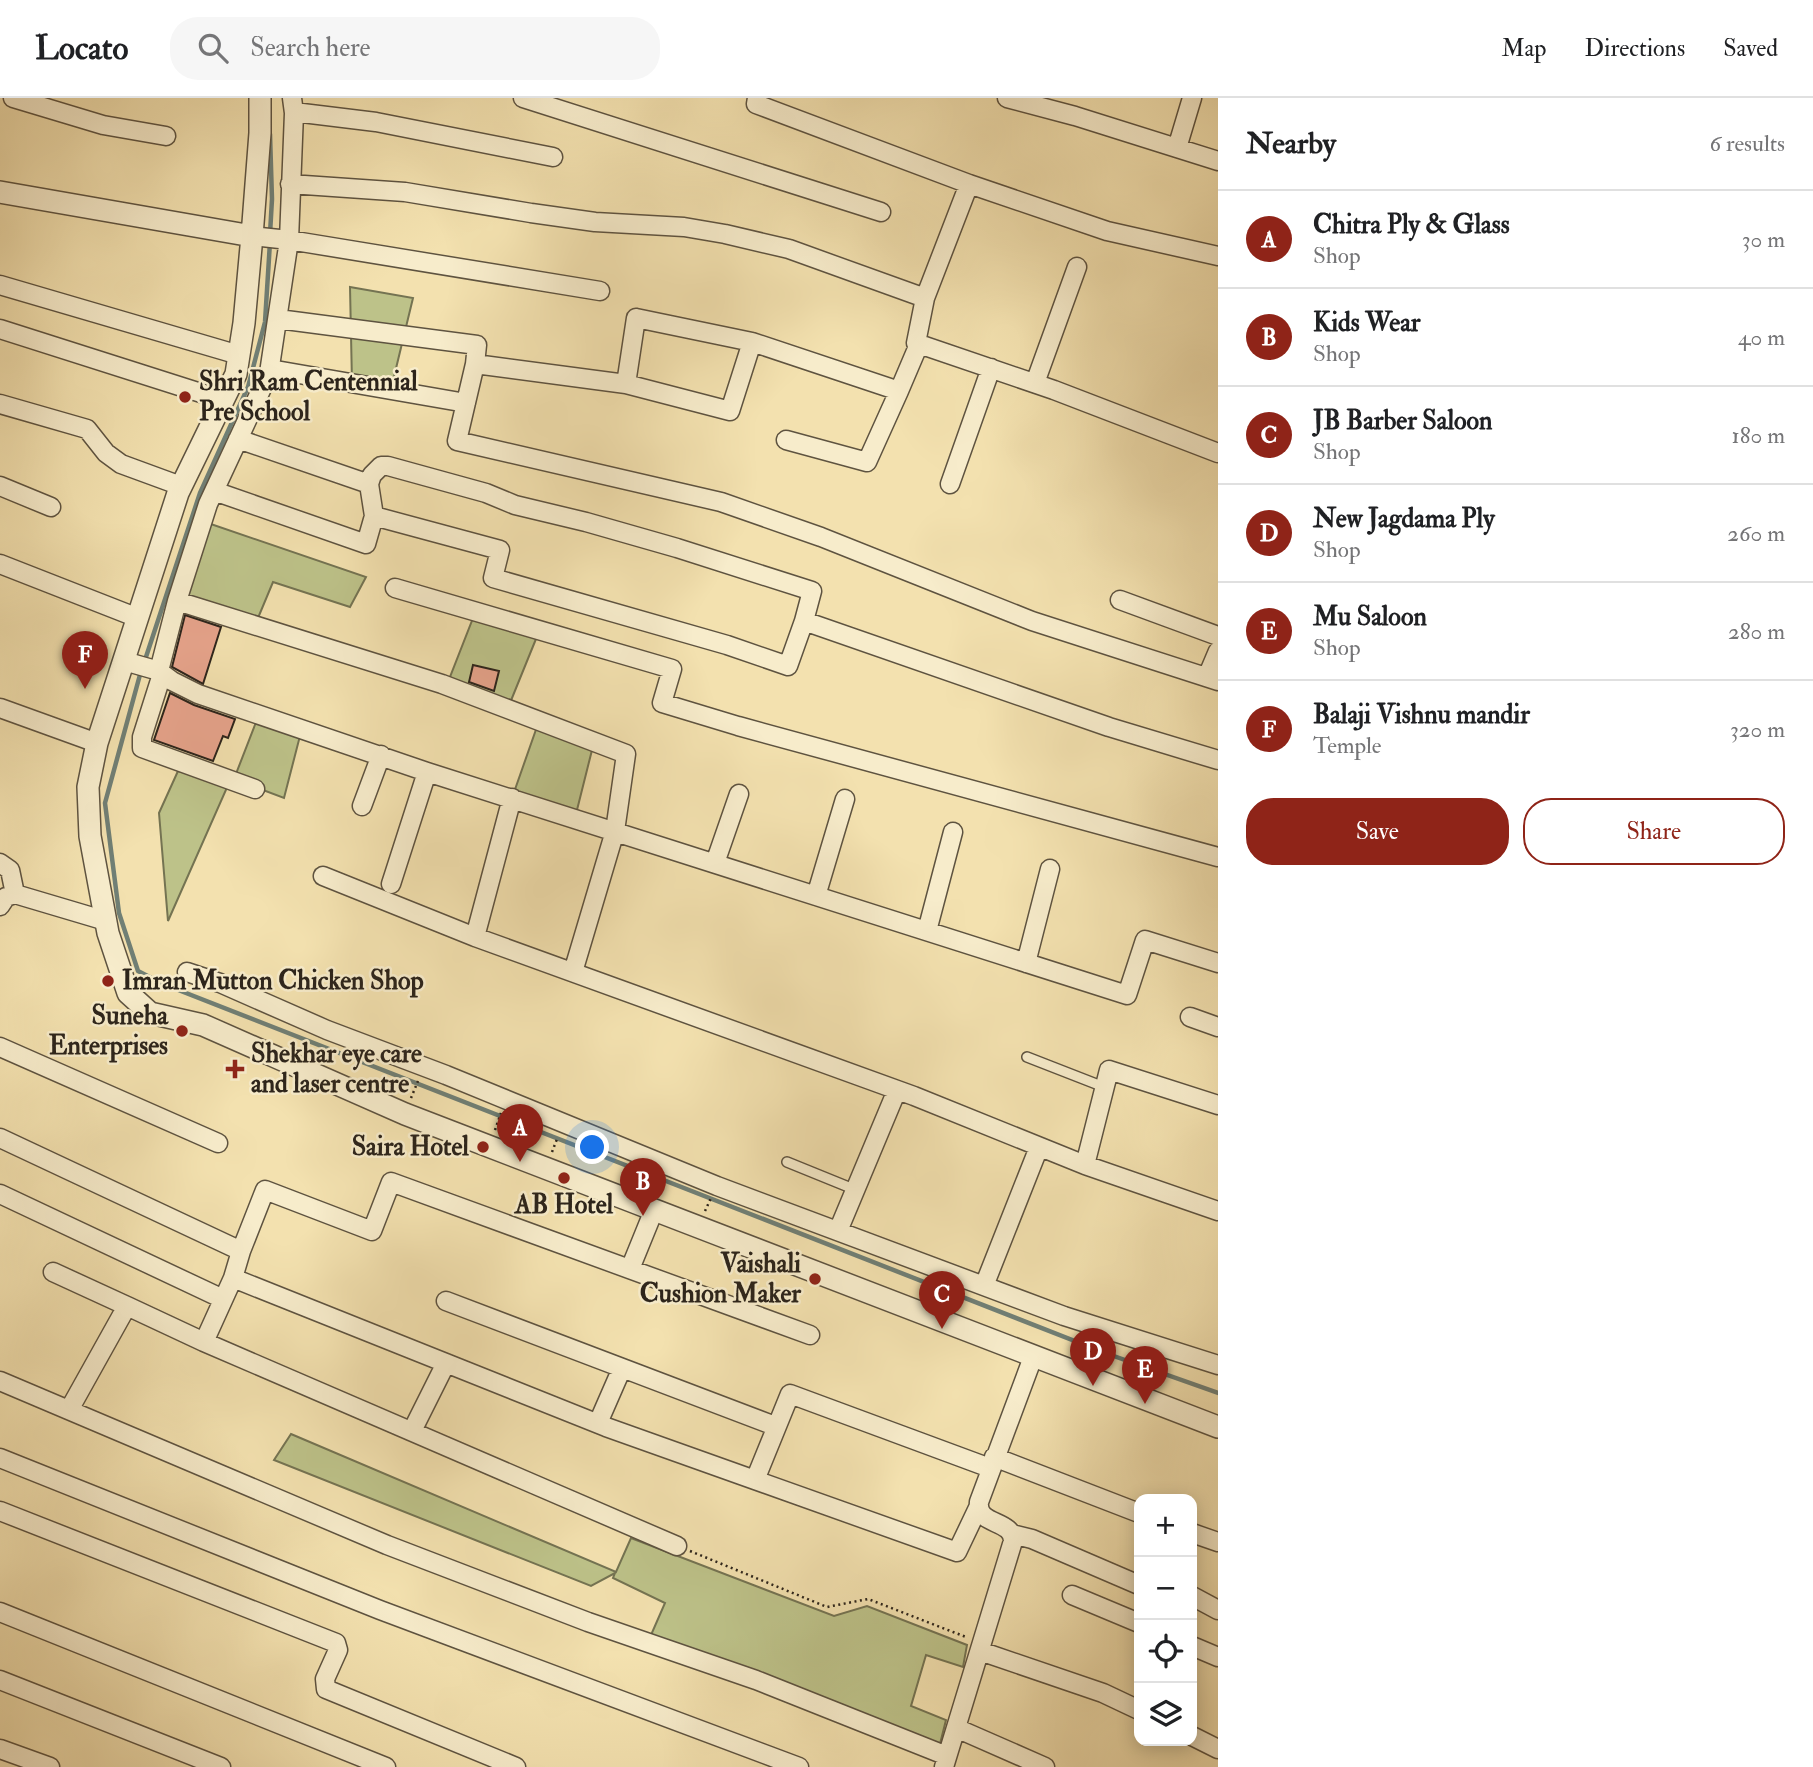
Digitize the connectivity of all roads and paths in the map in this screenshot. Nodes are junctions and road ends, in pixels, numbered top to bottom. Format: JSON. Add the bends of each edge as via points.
{"nodes":[{"id":1,"x":13,"y":98,"type":"edge"},
{"id":2,"x":260,"y":98,"type":"edge"},
{"id":3,"x":523,"y":98,"type":"edge"},
{"id":4,"x":757,"y":98,"type":"edge"},
{"id":5,"x":1007,"y":98,"type":"edge"},
{"id":6,"x":1192,"y":98,"type":"edge"},
{"id":7,"x":293,"y":105,"type":"edge"},
{"id":8,"x":166,"y":136,"type":"dead end"},
{"id":9,"x":1177,"y":148,"type":"junction"},
{"id":10,"x":553,"y":157,"type":"dead end"},
{"id":11,"x":1218,"y":161,"type":"edge"},
{"id":12,"x":289,"y":184,"type":"junction"},
{"id":13,"x":969,"y":184,"type":"junction"},
{"id":14,"x":0,"y":192,"type":"edge"},
{"id":15,"x":881,"y":212,"type":"dead end"},
{"id":16,"x":257,"y":236,"type":"junction"},
{"id":17,"x":286,"y":239,"type":"junction"},
{"id":18,"x":1218,"y":256,"type":"edge"},
{"id":19,"x":1077,"y":267,"type":"dead end"},
{"id":20,"x":0,"y":285,"type":"edge"},
{"id":21,"x":600,"y":291,"type":"dead end"},
{"id":22,"x":925,"y":298,"type":"junction"},
{"id":23,"x":278,"y":319,"type":"junction"},
{"id":24,"x":0,"y":329,"type":"edge"},
{"id":25,"x":752,"y":342,"type":"junction"},
{"id":26,"x":919,"y":344,"type":"junction"},
{"id":27,"x":239,"y":355,"type":"junction"},
{"id":28,"x":475,"y":365,"type":"junction"},
{"id":29,"x":270,"y":369,"type":"junction"},
{"id":30,"x":990,"y":369,"type":"junction"},
{"id":31,"x":1035,"y":383,"type":"junction"},
{"id":32,"x":626,"y":384,"type":"junction"},
{"id":33,"x":899,"y":391,"type":"junction"},
{"id":34,"x":223,"y":400,"type":"junction"},
{"id":35,"x":466,"y":402,"type":"junction"},
{"id":36,"x":0,"y":404,"type":"edge"},
{"id":37,"x":238,"y":439,"type":"junction"},
{"id":38,"x":786,"y":440,"type":"dead end"},
{"id":39,"x":1218,"y":453,"type":"edge"},
{"id":40,"x":369,"y":484,"type":"junction"},
{"id":41,"x":950,"y":484,"type":"dead end"},
{"id":42,"x":0,"y":486,"type":"edge"},
{"id":43,"x":181,"y":486,"type":"junction"},
{"id":44,"x":214,"y":491,"type":"junction"},
{"id":45,"x":51,"y":507,"type":"dead end"},
{"id":46,"x":374,"y":516,"type":"junction"},
{"id":47,"x":0,"y":564,"type":"edge"},
{"id":48,"x":395,"y":588,"type":"dead end"},
{"id":49,"x":1120,"y":600,"type":"dead end"},
{"id":50,"x":177,"y":601,"type":"junction"},
{"id":51,"x":138,"y":618,"type":"junction"},
{"id":52,"x":804,"y":621,"type":"junction"},
{"id":53,"x":1218,"y":636,"type":"edge"},
{"id":54,"x":1218,"y":651,"type":"edge"},
{"id":55,"x":146,"y":667,"type":"junction"},
{"id":56,"x":1213,"y":679,"type":"edge"},
{"id":57,"x":0,"y":708,"type":"edge"},
{"id":58,"x":97,"y":743,"type":"junction"},
{"id":59,"x":381,"y":755,"type":"junction"},
{"id":60,"x":1218,"y":760,"type":"edge"},
{"id":61,"x":427,"y":772,"type":"junction"},
{"id":62,"x":255,"y":789,"type":"dead end"},
{"id":63,"x":739,"y":794,"type":"dead end"},
{"id":64,"x":512,"y":798,"type":"junction"},
{"id":65,"x":845,"y":799,"type":"dead end"},
{"id":66,"x":362,"y":806,"type":"dead end"},
{"id":67,"x":615,"y":831,"type":"junction"},
{"id":68,"x":953,"y":832,"type":"dead end"},
{"id":69,"x":1218,"y":857,"type":"edge"},
{"id":70,"x":0,"y":863,"type":"edge"},
{"id":71,"x":715,"y":863,"type":"junction"},
{"id":72,"x":1050,"y":869,"type":"dead end"},
{"id":73,"x":323,"y":876,"type":"dead end"},
{"id":74,"x":391,"y":884,"type":"dead end"},
{"id":75,"x":15,"y":894,"type":"junction"},
{"id":76,"x":816,"y":896,"type":"junction"},
{"id":77,"x":0,"y":906,"type":"edge"},
{"id":78,"x":106,"y":921,"type":"junction"},
{"id":79,"x":927,"y":931,"type":"junction"},
{"id":80,"x":475,"y":937,"type":"junction"},
{"id":81,"x":1026,"y":963,"type":"junction"},
{"id":82,"x":1218,"y":963,"type":"edge"},
{"id":83,"x":187,"y":972,"type":"dead end"},
{"id":84,"x":573,"y":972,"type":"junction"},
{"id":85,"x":1190,"y":1017,"type":"dead end"},
{"id":86,"x":1218,"y":1027,"type":"edge"},
{"id":87,"x":0,"y":1047,"type":"edge"},
{"id":88,"x":1027,"y":1057,"type":"dead end"},
{"id":89,"x":418,"y":1081,"type":"dead end"},
{"id":90,"x":1104,"y":1087,"type":"junction"},
{"id":91,"x":897,"y":1090,"type":"junction"},
{"id":92,"x":411,"y":1097,"type":"dead end"},
{"id":93,"x":1218,"y":1105,"type":"edge"},
{"id":94,"x":501,"y":1112,"type":"dead end"},
{"id":95,"x":496,"y":1126,"type":"dead end"},
{"id":96,"x":560,"y":1133,"type":"dead end"},
{"id":97,"x":0,"y":1138,"type":"edge"},
{"id":98,"x":218,"y":1143,"type":"dead end"},
{"id":99,"x":1039,"y":1147,"type":"junction"},
{"id":100,"x":552,"y":1150,"type":"dead end"},
{"id":101,"x":787,"y":1162,"type":"dead end"},
{"id":102,"x":1085,"y":1165,"type":"junction"},
{"id":103,"x":856,"y":1190,"type":"junction"},
{"id":104,"x":0,"y":1194,"type":"edge"},
{"id":105,"x":712,"y":1196,"type":"dead end"},
{"id":106,"x":654,"y":1210,"type":"junction"},
{"id":107,"x":1218,"y":1211,"type":"edge"},
{"id":108,"x":705,"y":1212,"type":"dead end"},
{"id":109,"x":838,"y":1231,"type":"junction"},
{"id":110,"x":241,"y":1251,"type":"junction"},
{"id":111,"x":630,"y":1269,"type":"junction"},
{"id":112,"x":53,"y":1272,"type":"dead end"},
{"id":113,"x":233,"y":1278,"type":"junction"},
{"id":114,"x":984,"y":1286,"type":"junction"},
{"id":115,"x":223,"y":1299,"type":"junction"},
{"id":116,"x":446,"y":1301,"type":"dead end"},
{"id":117,"x":127,"y":1306,"type":"junction"},
{"id":118,"x":810,"y":1335,"type":"dead end"},
{"id":119,"x":204,"y":1342,"type":"junction"},
{"id":120,"x":1033,"y":1357,"type":"junction"},
{"id":121,"x":446,"y":1363,"type":"junction"},
{"id":122,"x":1218,"y":1365,"type":"edge"},
{"id":123,"x":622,"y":1368,"type":"junction"},
{"id":124,"x":0,"y":1381,"type":"edge"},
{"id":125,"x":69,"y":1410,"type":"junction"},
{"id":126,"x":598,"y":1423,"type":"junction"},
{"id":127,"x":775,"y":1426,"type":"junction"},
{"id":128,"x":1218,"y":1427,"type":"edge"},
{"id":129,"x":412,"y":1431,"type":"junction"},
{"id":130,"x":0,"y":1458,"type":"edge"},
{"id":131,"x":992,"y":1463,"type":"junction"},
{"id":132,"x":755,"y":1480,"type":"junction"},
{"id":133,"x":978,"y":1508,"type":"junction"},
{"id":134,"x":0,"y":1511,"type":"edge"},
{"id":135,"x":1134,"y":1511,"type":"edge"},
{"id":136,"x":1012,"y":1534,"type":"junction"},
{"id":137,"x":1197,"y":1536,"type":"edge"},
{"id":138,"x":1218,"y":1542,"type":"edge"},
{"id":139,"x":677,"y":1546,"type":"joint"},
{"id":140,"x":1134,"y":1583,"type":"edge"},
{"id":141,"x":1072,"y":1595,"type":"dead end"},
{"id":142,"x":1197,"y":1599,"type":"edge"},
{"id":143,"x":1218,"y":1610,"type":"edge"},
{"id":144,"x":0,"y":1612,"type":"edge"},
{"id":145,"x":1134,"y":1621,"type":"edge"},
{"id":146,"x":981,"y":1647,"type":"junction"},
{"id":147,"x":1197,"y":1648,"type":"edge"},
{"id":148,"x":1218,"y":1657,"type":"edge"},
{"id":149,"x":0,"y":1680,"type":"edge"},
{"id":150,"x":1134,"y":1708,"type":"edge"},
{"id":151,"x":956,"y":1728,"type":"junction"},
{"id":152,"x":1197,"y":1738,"type":"edge"},
{"id":153,"x":0,"y":1749,"type":"edge"},
{"id":154,"x":1218,"y":1749,"type":"edge"},
{"id":155,"x":945,"y":1762,"type":"edge"},
{"id":156,"x":46,"y":1766,"type":"edge"},
{"id":157,"x":222,"y":1767,"type":"edge"},
{"id":158,"x":386,"y":1767,"type":"edge"},
{"id":159,"x":516,"y":1767,"type":"edge"},
{"id":160,"x":799,"y":1767,"type":"edge"},
{"id":161,"x":1045,"y":1767,"type":"edge"}],
"edges":[{"from":1,"to":8,"type":"street","via":[[103,125]]},
{"from":2,"to":16,"type":"street"},
{"from":3,"to":15,"type":"street"},
{"from":4,"to":13,"type":"street","via":[[756,104]]},
{"from":5,"to":9,"type":"street"},
{"from":6,"to":9,"type":"street"},
{"from":7,"to":10,"type":"street"},
{"from":7,"to":12,"type":"street"},
{"from":9,"to":11,"type":"street"},
{"from":12,"to":17,"type":"street"},
{"from":12,"to":22,"type":"street","via":[[405,192],[531,214],[724,234],[789,249]]},
{"from":13,"to":18,"type":"street","via":[[1107,231]]},
{"from":13,"to":22,"type":"street"},
{"from":14,"to":16,"type":"street"},
{"from":16,"to":17,"type":"street"},
{"from":16,"to":27,"type":"street"},
{"from":17,"to":21,"type":"street"},
{"from":17,"to":23,"type":"street"},
{"from":19,"to":31,"type":"street"},
{"from":20,"to":27,"type":"street"},
{"from":22,"to":26,"type":"street"},
{"from":23,"to":28,"type":"street","via":[[477,345]]},
{"from":23,"to":29,"type":"street"},
{"from":24,"to":34,"type":"street"},
{"from":25,"to":32,"type":"street","via":[[730,411]]},
{"from":25,"to":32,"type":"street","via":[[636,318]]},
{"from":25,"to":33,"type":"street"},
{"from":26,"to":30,"type":"street"},
{"from":26,"to":33,"type":"street"},
{"from":27,"to":34,"type":"street","via":[[236,374]]},
{"from":28,"to":32,"type":"street"},
{"from":28,"to":35,"type":"street"},
{"from":29,"to":35,"type":"street"},
{"from":29,"to":37,"type":"street"},
{"from":30,"to":31,"type":"street"},
{"from":30,"to":41,"type":"street"},
{"from":31,"to":39,"type":"street"},
{"from":33,"to":38,"type":"street","via":[[867,462]]},
{"from":34,"to":43,"type":"street"},
{"from":35,"to":56,"type":"street","via":[[457,441],[721,502],[1032,621]]},
{"from":36,"to":43,"type":"street","via":[[87,429],[121,464]]},
{"from":37,"to":40,"type":"street"},
{"from":37,"to":44,"type":"street"},
{"from":40,"to":46,"type":"street"},
{"from":40,"to":52,"type":"street","via":[[381,466],[388,466],[701,556],[812,591]]},
{"from":42,"to":45,"type":"street"},
{"from":43,"to":51,"type":"street"},
{"from":44,"to":46,"type":"street","via":[[366,544]]},
{"from":44,"to":50,"type":"street"},
{"from":46,"to":52,"type":"street","via":[[500,550],[493,578],[788,666]]},
{"from":47,"to":51,"type":"street"},
{"from":48,"to":69,"type":"street","via":[[672,669],[662,703]]},
{"from":49,"to":53,"type":"street"},
{"from":50,"to":55,"type":"street","via":[[162,663]]},
{"from":50,"to":67,"type":"street","via":[[442,684],[626,754]]},
{"from":51,"to":55,"type":"street"},
{"from":52,"to":60,"type":"street","via":[[1096,723]]},
{"from":54,"to":56,"type":"street"},
{"from":55,"to":58,"type":"street"},
{"from":55,"to":59,"type":"street","via":[[198,694]]},
{"from":55,"to":62,"type":"street","via":[[142,748]]},
{"from":57,"to":58,"type":"street"},
{"from":58,"to":78,"type":"street","via":[[89,787],[90,835]]},
{"from":59,"to":61,"type":"street"},
{"from":59,"to":66,"type":"street"},
{"from":61,"to":64,"type":"street"},
{"from":61,"to":74,"type":"street"},
{"from":63,"to":71,"type":"street"},
{"from":64,"to":67,"type":"street"},
{"from":64,"to":80,"type":"street"},
{"from":65,"to":76,"type":"street"},
{"from":67,"to":71,"type":"street"},
{"from":67,"to":84,"type":"street"},
{"from":68,"to":79,"type":"street"},
{"from":70,"to":75,"type":"street","via":[[10,870]]},
{"from":71,"to":76,"type":"street"},
{"from":72,"to":81,"type":"street"},
{"from":73,"to":80,"type":"street"},
{"from":75,"to":77,"type":"street"},
{"from":75,"to":78,"type":"street"},
{"from":76,"to":79,"type":"street"},
{"from":78,"to":106,"type":"street","via":[[128,993],[150,1013],[203,1025],[404,1114]]},
{"from":79,"to":81,"type":"street"},
{"from":80,"to":84,"type":"street"},
{"from":81,"to":82,"type":"street","via":[[1126,995],[1145,940]]},
{"from":83,"to":109,"type":"street"},
{"from":84,"to":91,"type":"street"},
{"from":85,"to":86,"type":"street"},
{"from":87,"to":98,"type":"street"},
{"from":88,"to":90,"type":"lane"},
{"from":89,"to":92,"type":"path"},
{"from":90,"to":93,"type":"street","via":[[1109,1070]]},
{"from":90,"to":102,"type":"street"},
{"from":91,"to":99,"type":"street"},
{"from":91,"to":103,"type":"street"},
{"from":94,"to":95,"type":"path"},
{"from":96,"to":100,"type":"path"},
{"from":97,"to":110,"type":"street"},
{"from":99,"to":102,"type":"street"},
{"from":99,"to":114,"type":"street"},
{"from":101,"to":103,"type":"lane"},
{"from":102,"to":107,"type":"street"},
{"from":103,"to":109,"type":"street"},
{"from":104,"to":115,"type":"street"},
{"from":105,"to":108,"type":"path"},
{"from":106,"to":111,"type":"street"},
{"from":106,"to":120,"type":"street"},
{"from":109,"to":114,"type":"street"},
{"from":110,"to":111,"type":"street","via":[[265,1191],[372,1231],[391,1182]]},
{"from":110,"to":113,"type":"street"},
{"from":111,"to":118,"type":"street"},
{"from":112,"to":117,"type":"street"},
{"from":113,"to":115,"type":"street"},
{"from":113,"to":121,"type":"street"},
{"from":114,"to":122,"type":"street"},
{"from":115,"to":119,"type":"street"},
{"from":116,"to":123,"type":"street"},
{"from":117,"to":119,"type":"street"},
{"from":117,"to":125,"type":"street"},
{"from":119,"to":129,"type":"street"},
{"from":120,"to":128,"type":"street"},
{"from":120,"to":131,"type":"street"},
{"from":121,"to":126,"type":"street"},
{"from":121,"to":129,"type":"street"},
{"from":123,"to":126,"type":"street"},
{"from":123,"to":127,"type":"street"},
{"from":124,"to":125,"type":"street"},
{"from":125,"to":155,"type":"street","via":[[387,1545],[756,1680]]},
{"from":126,"to":132,"type":"street"},
{"from":127,"to":131,"type":"street","via":[[790,1394]]},
{"from":127,"to":132,"type":"street"},
{"from":129,"to":139,"type":"street"},
{"from":130,"to":160,"type":"street","via":[[393,1615]]},
{"from":131,"to":133,"type":"street"},
{"from":131,"to":135,"type":"street"},
{"from":132,"to":133,"type":"street","via":[[957,1552]]},
{"from":133,"to":136,"type":"street"},
{"from":134,"to":159,"type":"street","via":[[332,1642],[338,1650],[325,1679],[327,1689]]},
{"from":136,"to":140,"type":"street"},
{"from":136,"to":146,"type":"street"},
{"from":137,"to":138,"type":"street"},
{"from":139,"to":146,"type":"path","via":[[827,1607],[868,1600]]},
{"from":141,"to":145,"type":"street"},
{"from":142,"to":143,"type":"street"},
{"from":144,"to":158,"type":"street"},
{"from":146,"to":150,"type":"street"},
{"from":146,"to":151,"type":"street"},
{"from":147,"to":148,"type":"street"},
{"from":149,"to":157,"type":"street"},
{"from":151,"to":155,"type":"street"},
{"from":151,"to":161,"type":"street"},
{"from":152,"to":154,"type":"street"},
{"from":153,"to":156,"type":"street"}]}
